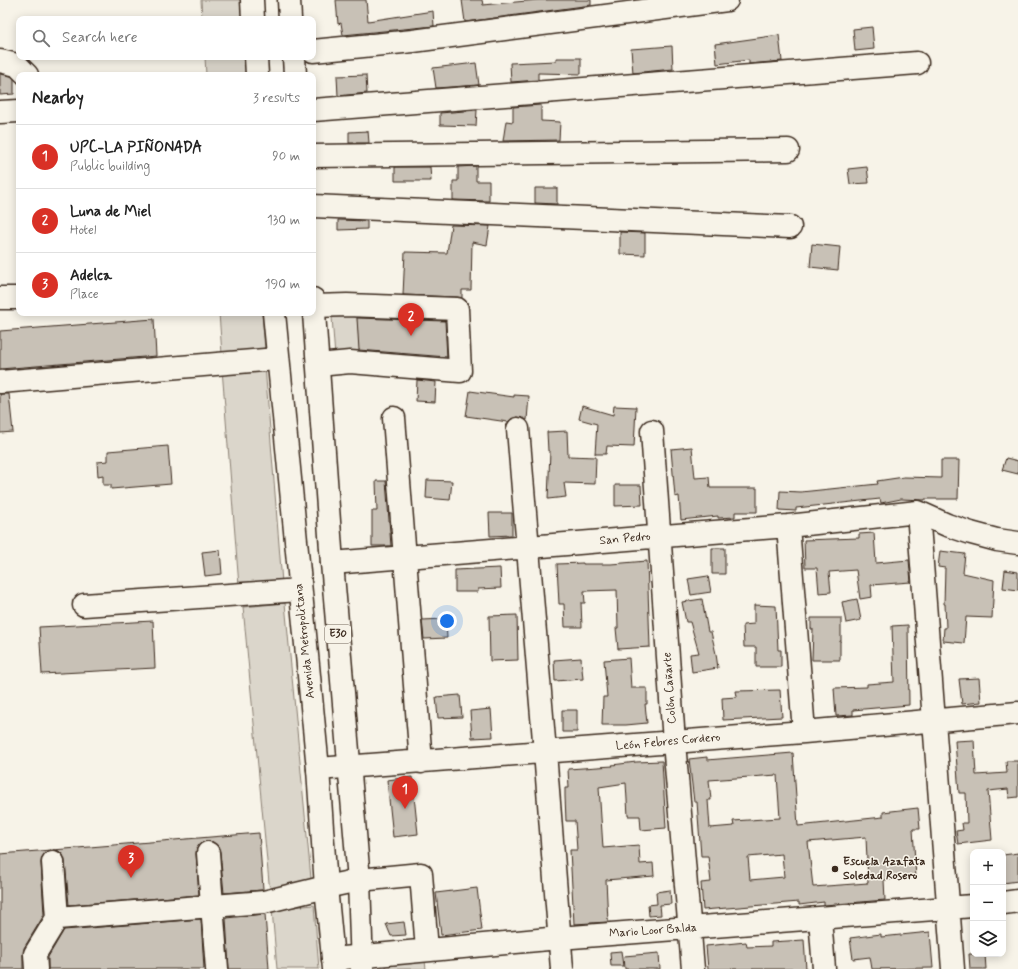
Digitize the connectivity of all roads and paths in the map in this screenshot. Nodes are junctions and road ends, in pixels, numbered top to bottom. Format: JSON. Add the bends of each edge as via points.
{"nodes":[{"id":1,"x":252,"y":0,"type":"edge"},
{"id":2,"x":289,"y":0,"type":"edge"},
{"id":3,"x":727,"y":0,"type":"edge"},
{"id":4,"x":602,"y":8,"type":"edge"},
{"id":5,"x":253,"y":16,"type":"edge"},
{"id":6,"x":290,"y":16,"type":"edge"},
{"id":7,"x":316,"y":51,"type":"edge"},
{"id":8,"x":0,"y":60,"type":"edge"},
{"id":9,"x":256,"y":60,"type":"edge"},
{"id":10,"x":294,"y":60,"type":"edge"},
{"id":11,"x":917,"y":63,"type":"dead end"},
{"id":12,"x":24,"y":72,"type":"edge"},
{"id":13,"x":257,"y":72,"type":"edge"},
{"id":14,"x":295,"y":72,"type":"edge"},
{"id":15,"x":316,"y":110,"type":"edge"},
{"id":16,"x":16,"y":111,"type":"edge"},
{"id":17,"x":0,"y":112,"type":"edge"},
{"id":18,"x":788,"y":150,"type":"dead end"},
{"id":19,"x":316,"y":156,"type":"edge"},
{"id":20,"x":316,"y":206,"type":"edge"},
{"id":21,"x":790,"y":227,"type":"dead end"},
{"id":22,"x":0,"y":298,"type":"edge"},
{"id":23,"x":16,"y":298,"type":"edge"},
{"id":24,"x":316,"y":303,"type":"edge"},
{"id":25,"x":274,"y":316,"type":"edge"},
{"id":26,"x":314,"y":316,"type":"edge"},
{"id":27,"x":277,"y":359,"type":"junction"},
{"id":28,"x":318,"y":365,"type":"junction"},
{"id":29,"x":0,"y":382,"type":"edge"},
{"id":30,"x":394,"y":418,"type":"dead end"},
{"id":31,"x":518,"y":429,"type":"dead end"},
{"id":32,"x":652,"y":431,"type":"dead end"},
{"id":33,"x":918,"y":512,"type":"junction"},
{"id":34,"x":788,"y":526,"type":"junction"},
{"id":35,"x":660,"y":536,"type":"junction"},
{"id":36,"x":1018,"y":543,"type":"edge"},
{"id":37,"x":528,"y":548,"type":"junction"},
{"id":38,"x":405,"y":556,"type":"junction"},
{"id":39,"x":332,"y":563,"type":"junction"},
{"id":40,"x":300,"y":590,"type":"junction"},
{"id":41,"x":84,"y":605,"type":"dead end"},
{"id":42,"x":1018,"y":713,"type":"edge"},
{"id":43,"x":933,"y":721,"type":"junction"},
{"id":44,"x":804,"y":732,"type":"junction"},
{"id":45,"x":674,"y":742,"type":"junction"},
{"id":46,"x":545,"y":752,"type":"junction"},
{"id":47,"x":421,"y":762,"type":"junction"},
{"id":48,"x":350,"y":766,"type":"junction"},
{"id":49,"x":318,"y":769,"type":"junction"},
{"id":50,"x":208,"y":853,"type":"dead end"},
{"id":51,"x":52,"y":862,"type":"dead end"},
{"id":52,"x":359,"y":880,"type":"junction"},
{"id":53,"x":326,"y":887,"type":"junction"},
{"id":54,"x":1018,"y":902,"type":"edge"},
{"id":55,"x":1006,"y":903,"type":"edge"},
{"id":56,"x":212,"y":906,"type":"junction"},
{"id":57,"x":970,"y":906,"type":"edge"},
{"id":58,"x":948,"y":908,"type":"junction"},
{"id":59,"x":57,"y":918,"type":"junction"},
{"id":60,"x":820,"y":918,"type":"junction"},
{"id":61,"x":689,"y":929,"type":"junction"},
{"id":62,"x":559,"y":938,"type":"junction"},
{"id":63,"x":427,"y":950,"type":"junction"},
{"id":64,"x":362,"y":962,"type":"edge"},
{"id":65,"x":334,"y":964,"type":"edge"},
{"id":66,"x":36,"y":969,"type":"edge"},
{"id":67,"x":217,"y":969,"type":"edge"},
{"id":68,"x":562,"y":969,"type":"edge"},
{"id":69,"x":693,"y":969,"type":"edge"},
{"id":70,"x":824,"y":969,"type":"edge"},
{"id":71,"x":953,"y":969,"type":"edge"}],
"edges":[{"from":1,"to":5,"type":"main road"},
{"from":2,"to":6,"type":"main road"},
{"from":3,"to":4,"type":"main road"},
{"from":4,"to":7,"type":"main road","via":[[413,41]]},
{"from":8,"to":12,"type":"main road","via":[[17,65]]},
{"from":9,"to":13,"type":"main road"},
{"from":10,"to":14,"type":"main road"},
{"from":11,"to":15,"type":"main road"},
{"from":16,"to":17,"type":"main road"},
{"from":18,"to":19,"type":"main road"},
{"from":20,"to":21,"type":"main road"},
{"from":22,"to":23,"type":"main road"},
{"from":24,"to":28,"type":"main road","via":[[458,309],[460,371],[350,362]]},
{"from":25,"to":27,"type":"main road","name":"Avenida Metropolitana"},
{"from":26,"to":28,"type":"main road","number":"E30"},
{"from":27,"to":29,"type":"main road"},
{"from":27,"to":40,"type":"main road","name":"Avenida Metropolitana"},
{"from":28,"to":39,"type":"main road","number":"E30"},
{"from":30,"to":38,"type":"main road"},
{"from":31,"to":37,"type":"main road"},
{"from":32,"to":35,"type":"main road","name":"Colón Cañarte"},
{"from":33,"to":34,"type":"main road","name":"San Pedro"},
{"from":33,"to":36,"type":"main road","via":[[971,533]]},
{"from":33,"to":43,"type":"main road"},
{"from":34,"to":35,"type":"main road","name":"San Pedro"},
{"from":34,"to":44,"type":"main road"},
{"from":35,"to":37,"type":"main road","name":"San Pedro"},
{"from":35,"to":45,"type":"main road","name":"Colón Cañarte"},
{"from":37,"to":38,"type":"main road","name":"San Pedro"},
{"from":37,"to":46,"type":"main road"},
{"from":38,"to":39,"type":"main road","name":"San Pedro"},
{"from":38,"to":47,"type":"main road"},
{"from":39,"to":48,"type":"main road","number":"E30"},
{"from":40,"to":41,"type":"main road"},
{"from":40,"to":49,"type":"main road","name":"Avenida Metropolitana"},
{"from":42,"to":43,"type":"main road","name":"León Febres Cordero"},
{"from":43,"to":44,"type":"main road","name":"León Febres Cordero"},
{"from":43,"to":58,"type":"main road"},
{"from":44,"to":45,"type":"main road","name":"León Febres Cordero"},
{"from":45,"to":46,"type":"main road","name":"León Febres Cordero"},
{"from":45,"to":61,"type":"main road","name":"Colón Cañarte"},
{"from":46,"to":47,"type":"main road","name":"León Febres Cordero"},
{"from":46,"to":62,"type":"main road"},
{"from":47,"to":48,"type":"main road","name":"León Febres Cordero"},
{"from":48,"to":49,"type":"main road","name":"León Febres Cordero"},
{"from":48,"to":52,"type":"main road","number":"E30"},
{"from":49,"to":53,"type":"main road","name":"Avenida Metropolitana"},
{"from":50,"to":56,"type":"main road"},
{"from":51,"to":59,"type":"main road"},
{"from":52,"to":53,"type":"main road"},
{"from":52,"to":63,"type":"main road","via":[[421,874]]},
{"from":52,"to":64,"type":"main road","number":"E30"},
{"from":53,"to":56,"type":"main road","via":[[264,902]]},
{"from":53,"to":65,"type":"main road","name":"Avenida Metropolitana"},
{"from":54,"to":55,"type":"main road"},
{"from":56,"to":59,"type":"main road"},
{"from":56,"to":67,"type":"main road"},
{"from":57,"to":58,"type":"main road","name":"Mario Loor Balda"},
{"from":58,"to":60,"type":"main road","name":"Mario Loor Balda"},
{"from":58,"to":71,"type":"main road"},
{"from":59,"to":66,"type":"main road","via":[[35,954]]},
{"from":60,"to":61,"type":"main road","name":"Mario Loor Balda"},
{"from":60,"to":70,"type":"main road"},
{"from":61,"to":62,"type":"main road","name":"Mario Loor Balda"},
{"from":61,"to":69,"type":"main road","name":"Colón Cañarte"},
{"from":62,"to":63,"type":"main road","name":"Mario Loor Balda"},
{"from":62,"to":68,"type":"main road"},
{"from":63,"to":64,"type":"main road","name":"Mario Loor Balda"},
{"from":64,"to":65,"type":"main road","name":"Mario Loor Balda"}]}
